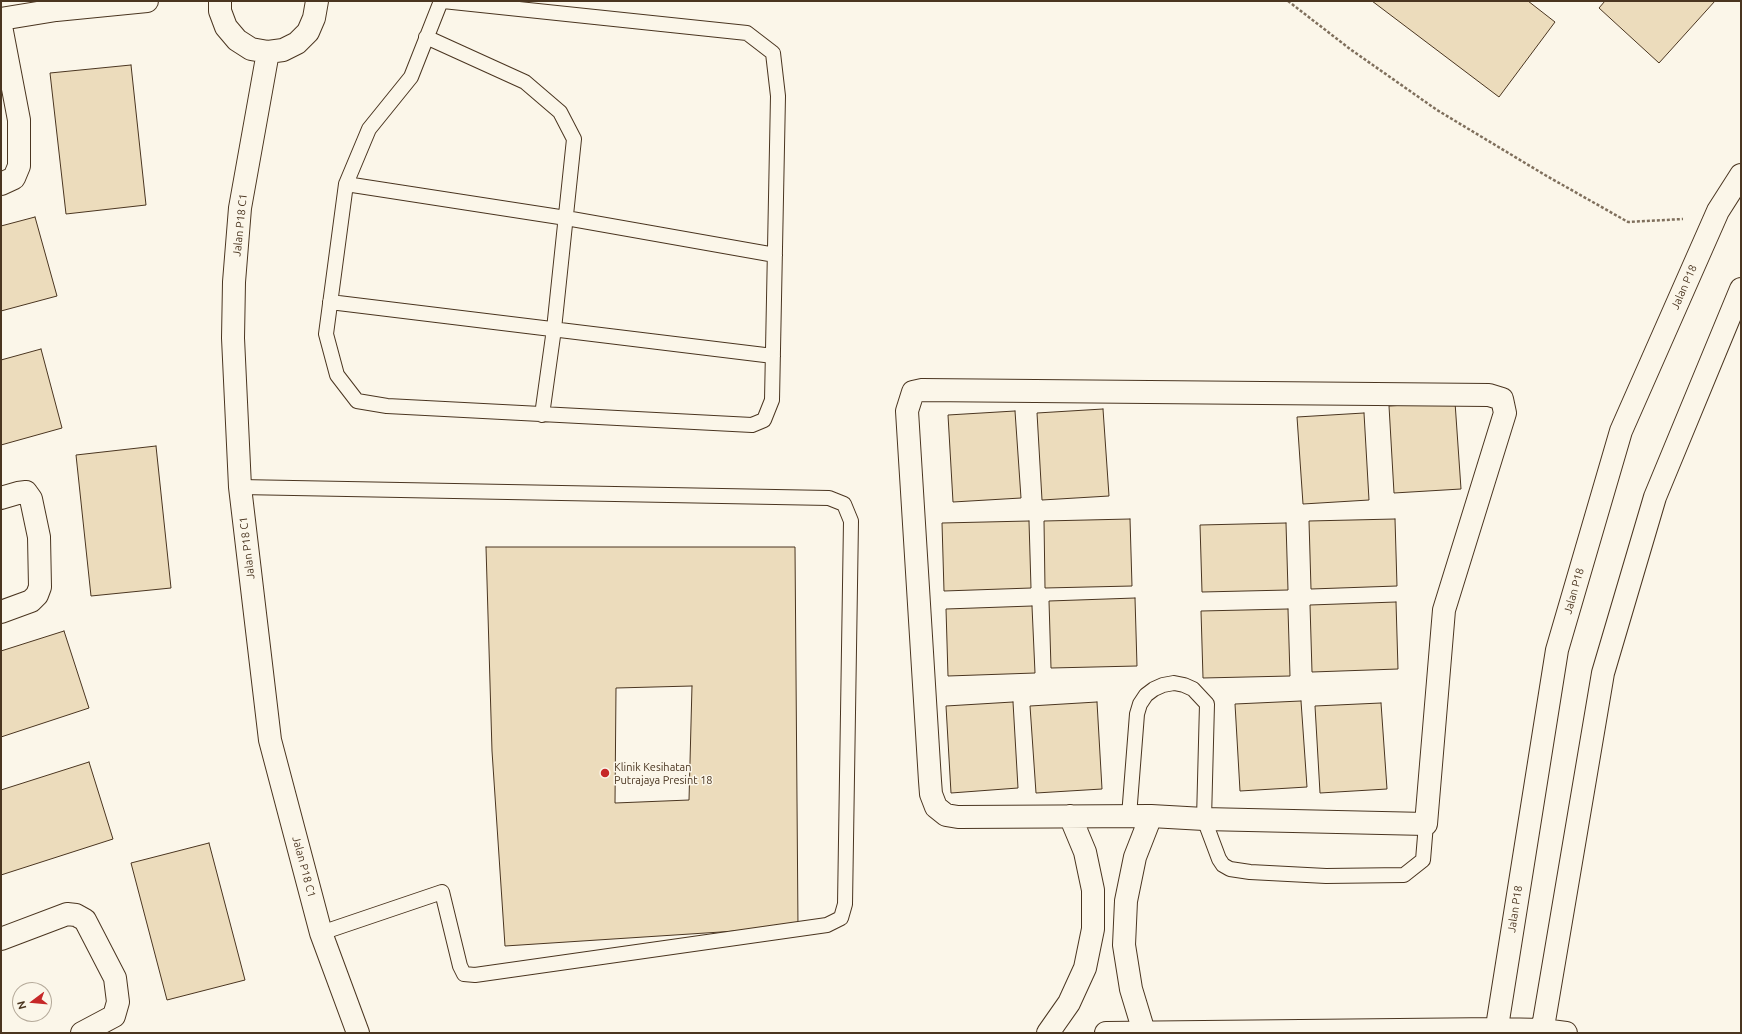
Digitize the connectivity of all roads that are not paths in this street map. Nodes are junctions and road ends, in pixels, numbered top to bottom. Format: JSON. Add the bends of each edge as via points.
{"nodes":[{"id":1,"x":147,"y":1,"type":"edge"},
{"id":2,"x":220,"y":1,"type":"edge"},
{"id":3,"x":317,"y":1,"type":"edge"},
{"id":4,"x":442,"y":1,"type":"edge"},
{"id":5,"x":1,"y":19,"type":"edge"},
{"id":6,"x":1,"y":26,"type":"edge"},
{"id":7,"x":426,"y":37,"type":"junction"},
{"id":8,"x":268,"y":52,"type":"junction"},
{"id":9,"x":1741,"y":175,"type":"edge"},
{"id":10,"x":1,"y":184,"type":"edge"},
{"id":11,"x":346,"y":184,"type":"junction"},
{"id":12,"x":566,"y":218,"type":"junction"},
{"id":13,"x":775,"y":255,"type":"junction"},
{"id":14,"x":1741,"y":289,"type":"edge"},
{"id":15,"x":330,"y":302,"type":"junction"},
{"id":16,"x":554,"y":329,"type":"junction"},
{"id":17,"x":773,"y":356,"type":"junction"},
{"id":18,"x":542,"y":415,"type":"junction"},
{"id":19,"x":240,"y":487,"type":"junction"},
{"id":20,"x":1,"y":498,"type":"edge"},
{"id":21,"x":1,"y":612,"type":"edge"},
{"id":22,"x":1070,"y":816,"type":"junction"},
{"id":23,"x":1129,"y":816,"type":"junction"},
{"id":24,"x":1151,"y":816,"type":"junction"},
{"id":25,"x":1204,"y":819,"type":"junction"},
{"id":26,"x":1426,"y":824,"type":"junction"},
{"id":27,"x":321,"y":933,"type":"junction"},
{"id":28,"x":1,"y":939,"type":"edge"},
{"id":29,"x":1496,"y":1031,"type":"edge"},
{"id":30,"x":1144,"y":1032,"type":"junction"},
{"id":31,"x":1543,"y":1032,"type":"edge"},
{"id":32,"x":82,"y":1033,"type":"edge"},
{"id":33,"x":358,"y":1033,"type":"edge"},
{"id":34,"x":1048,"y":1033,"type":"edge"},
{"id":35,"x":1106,"y":1033,"type":"edge"},
{"id":36,"x":1566,"y":1033,"type":"edge"}],
"edges":[{"from":1,"to":5,"type":"street","via":[[56,10]]},
{"from":2,"to":8,"type":"street","via":[[220,11],[226,27],[237,40],[251,49]]},
{"from":3,"to":8,"type":"street","via":[[308,32],[297,43],[283,50]]},
{"from":4,"to":7,"type":"lane"},
{"from":4,"to":13,"type":"lane","via":[[747,33],[773,53],[778,96]]},
{"from":6,"to":10,"type":"street","via":[[19,120],[19,166],[14,178]]},
{"from":7,"to":11,"type":"lane","via":[[411,77],[370,129]]},
{"from":7,"to":12,"type":"lane","via":[[525,82],[560,112],[574,139]]},
{"from":8,"to":19,"type":"street","name":"Jalan P18 C1","via":[[240,208],[234,282],[233,338]]},
{"from":9,"to":29,"type":"street","name":"Jalan P18","via":[[1718,211],[1621,430],[1557,650]]},
{"from":11,"to":12,"type":"lane"},
{"from":11,"to":15,"type":"lane"},
{"from":12,"to":13,"type":"lane"},
{"from":12,"to":16,"type":"lane"},
{"from":13,"to":17,"type":"lane"},
{"from":14,"to":31,"type":"street","via":[[1655,497],[1603,673]]},
{"from":15,"to":16,"type":"lane"},
{"from":15,"to":18,"type":"lane","via":[[326,334],[337,375],[357,401],[387,406]]},
{"from":16,"to":17,"type":"lane"},
{"from":16,"to":18,"type":"lane"},
{"from":17,"to":18,"type":"lane","via":[[772,400],[764,420],[752,426]]},
{"from":19,"to":27,"type":"street","name":"Jalan P18 C1","via":[[270,740]]},
{"from":19,"to":27,"type":"lane","via":[[829,498],[844,504],[851,521],[845,904],[841,918],[827,925],[475,975],[464,974],[460,966],[442,892]]},
{"from":20,"to":21,"type":"street","via":[[26,492],[31,499],[39,537],[40,587],[38,595],[31,601]]},
{"from":22,"to":23,"type":"street"},
{"from":22,"to":26,"type":"street","via":[[958,817],[946,815],[936,807],[930,780],[907,411],[913,392],[934,390],[1473,394],[1495,395],[1502,399],[1505,413],[1444,610]]},
{"from":22,"to":34,"type":"street","via":[[1085,852],[1093,890],[1093,929],[1085,968],[1069,1003]]},
{"from":23,"to":24,"type":"street"},
{"from":23,"to":25,"type":"lane","via":[[1137,714],[1140,704],[1154,689],[1174,684],[1193,689],[1207,704]]},
{"from":24,"to":25,"type":"street"},
{"from":24,"to":30,"type":"street","via":[[1135,857],[1126,900],[1124,945],[1131,989]]},
{"from":25,"to":26,"type":"street"},
{"from":25,"to":26,"type":"lane","via":[[1219,859],[1230,869],[1326,876],[1404,875],[1423,860]]},
{"from":27,"to":33,"type":"street","name":"Jalan P18 C1"},
{"from":28,"to":32,"type":"street","via":[[67,914],[85,920],[115,978],[118,1002],[114,1016]]},
{"from":29,"to":30,"type":"street"},
{"from":29,"to":31,"type":"street"},
{"from":30,"to":35,"type":"street"},
{"from":31,"to":36,"type":"street"}]}
